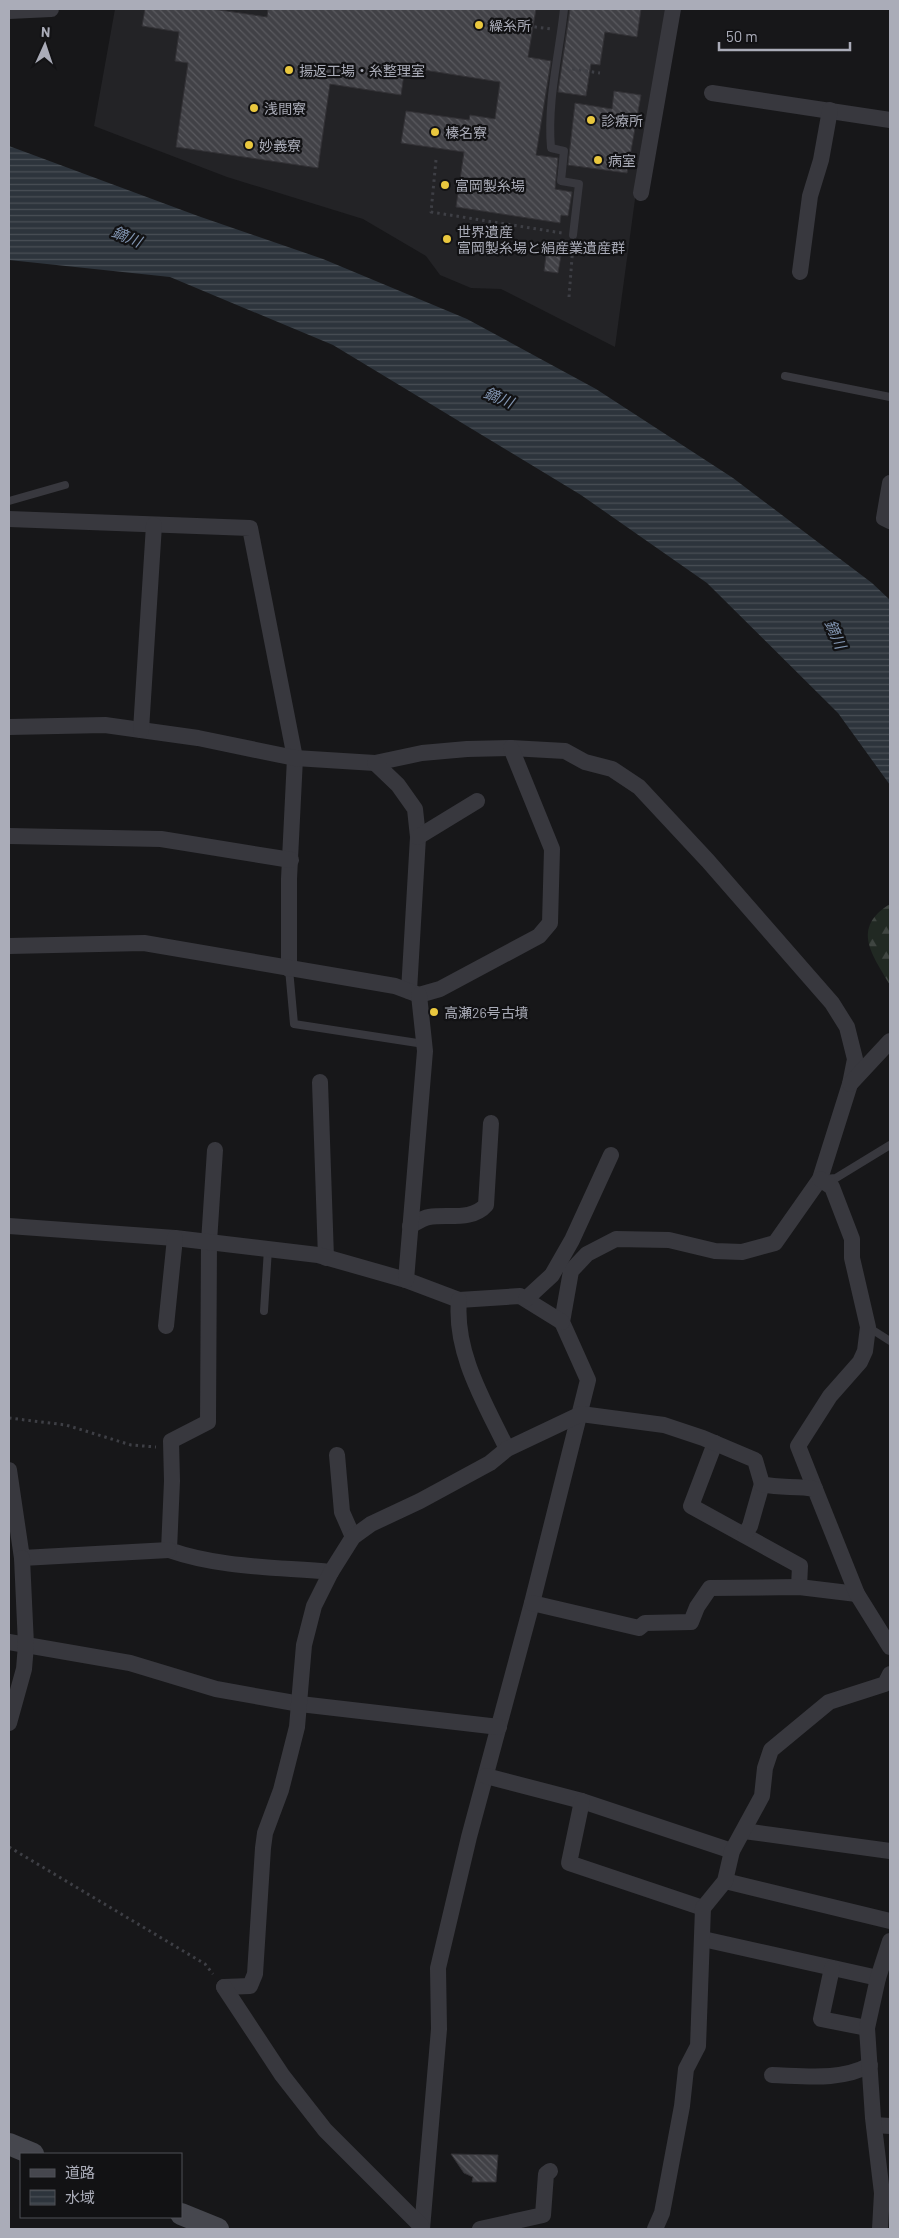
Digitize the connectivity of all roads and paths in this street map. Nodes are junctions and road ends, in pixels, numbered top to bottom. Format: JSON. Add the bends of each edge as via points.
{"nodes":[{"id":1,"x":51,"y":9,"type":"edge"},
{"id":2,"x":564,"y":9,"type":"edge"},
{"id":3,"x":673,"y":9,"type":"edge"},
{"id":4,"x":9,"y":11,"type":"edge"},
{"id":5,"x":528,"y":26,"type":"dead end"},
{"id":6,"x":562,"y":31,"type":"junction"},
{"id":7,"x":555,"y":66,"type":"junction"},
{"id":8,"x":600,"y":73,"type":"dead end"},
{"id":9,"x":712,"y":93,"type":"dead end"},
{"id":10,"x":830,"y":110,"type":"junction"},
{"id":11,"x":890,"y":120,"type":"edge"},
{"id":12,"x":436,"y":160,"type":"dead end"},
{"id":13,"x":641,"y":193,"type":"dead end"},
{"id":14,"x":573,"y":235,"type":"junction"},
{"id":15,"x":800,"y":272,"type":"dead end"},
{"id":16,"x":569,"y":297,"type":"dead end"},
{"id":17,"x":785,"y":376,"type":"dead end"},
{"id":18,"x":890,"y":397,"type":"edge"},
{"id":19,"x":890,"y":483,"type":"edge"},
{"id":20,"x":65,"y":484,"type":"dead end"},
{"id":21,"x":9,"y":501,"type":"edge"},
{"id":22,"x":9,"y":519,"type":"edge"},
{"id":23,"x":890,"y":521,"type":"edge"},
{"id":24,"x":154,"y":525,"type":"junction"},
{"id":25,"x":9,"y":727,"type":"edge"},
{"id":26,"x":141,"y":730,"type":"junction"},
{"id":27,"x":511,"y":748,"type":"junction"},
{"id":28,"x":295,"y":758,"type":"junction"},
{"id":29,"x":375,"y":763,"type":"junction"},
{"id":30,"x":477,"y":801,"type":"dead end"},
{"id":31,"x":9,"y":836,"type":"edge"},
{"id":32,"x":418,"y":837,"type":"junction"},
{"id":33,"x":290,"y":860,"type":"junction"},
{"id":34,"x":9,"y":946,"type":"edge"},
{"id":35,"x":289,"y":969,"type":"junction"},
{"id":36,"x":414,"y":993,"type":"junction"},
{"id":37,"x":890,"y":1041,"type":"edge"},
{"id":38,"x":424,"y":1044,"type":"junction"},
{"id":39,"x":320,"y":1082,"type":"dead end"},
{"id":40,"x":850,"y":1084,"type":"junction"},
{"id":41,"x":491,"y":1123,"type":"dead end"},
{"id":42,"x":890,"y":1145,"type":"edge"},
{"id":43,"x":215,"y":1150,"type":"dead end"},
{"id":44,"x":611,"y":1155,"type":"dead end"},
{"id":45,"x":820,"y":1179,"type":"junction"},
{"id":46,"x":9,"y":1226,"type":"edge"},
{"id":47,"x":410,"y":1226,"type":"junction"},
{"id":48,"x":176,"y":1238,"type":"junction"},
{"id":49,"x":209,"y":1242,"type":"junction"},
{"id":50,"x":268,"y":1249,"type":"junction"},
{"id":51,"x":326,"y":1258,"type":"junction"},
{"id":52,"x":406,"y":1280,"type":"junction"},
{"id":53,"x":526,"y":1299,"type":"junction"},
{"id":54,"x":459,"y":1300,"type":"junction"},
{"id":55,"x":264,"y":1311,"type":"dead end"},
{"id":56,"x":562,"y":1322,"type":"junction"},
{"id":57,"x":166,"y":1326,"type":"dead end"},
{"id":58,"x":868,"y":1327,"type":"junction"},
{"id":59,"x":890,"y":1341,"type":"edge"},
{"id":60,"x":581,"y":1414,"type":"junction"},
{"id":61,"x":9,"y":1418,"type":"edge"},
{"id":62,"x":715,"y":1443,"type":"junction"},
{"id":63,"x":172,"y":1448,"type":"junction"},
{"id":64,"x":507,"y":1449,"type":"junction"},
{"id":65,"x":337,"y":1455,"type":"dead end"},
{"id":66,"x":9,"y":1470,"type":"edge"},
{"id":67,"x":762,"y":1484,"type":"junction"},
{"id":68,"x":815,"y":1488,"type":"junction"},
{"id":69,"x":745,"y":1534,"type":"junction"},
{"id":70,"x":353,"y":1537,"type":"junction"},
{"id":71,"x":169,"y":1550,"type":"junction"},
{"id":72,"x":22,"y":1558,"type":"junction"},
{"id":73,"x":331,"y":1572,"type":"junction"},
{"id":74,"x":799,"y":1587,"type":"junction"},
{"id":75,"x":857,"y":1594,"type":"junction"},
{"id":76,"x":532,"y":1603,"type":"junction"},
{"id":77,"x":888,"y":1639,"type":"edge"},
{"id":78,"x":9,"y":1642,"type":"edge"},
{"id":79,"x":26,"y":1645,"type":"junction"},
{"id":80,"x":890,"y":1674,"type":"edge"},
{"id":81,"x":300,"y":1704,"type":"junction"},
{"id":82,"x":9,"y":1723,"type":"edge"},
{"id":83,"x":499,"y":1727,"type":"junction"},
{"id":84,"x":486,"y":1776,"type":"junction"},
{"id":85,"x":582,"y":1801,"type":"junction"},
{"id":86,"x":744,"y":1831,"type":"junction"},
{"id":87,"x":9,"y":1847,"type":"edge"},
{"id":88,"x":732,"y":1851,"type":"junction"},
{"id":89,"x":890,"y":1851,"type":"edge"},
{"id":90,"x":725,"y":1881,"type":"junction"},
{"id":91,"x":704,"y":1908,"type":"junction"},
{"id":92,"x":890,"y":1921,"type":"edge"},
{"id":93,"x":702,"y":1939,"type":"junction"},
{"id":94,"x":890,"y":1941,"type":"edge"},
{"id":95,"x":832,"y":1968,"type":"junction"},
{"id":96,"x":881,"y":1986,"type":"edge"},
{"id":97,"x":224,"y":1987,"type":"junction"},
{"id":98,"x":867,"y":2028,"type":"junction"},
{"id":99,"x":870,"y":2065,"type":"junction"},
{"id":100,"x":772,"y":2075,"type":"dead end"},
{"id":101,"x":882,"y":2126,"type":"edge"},
{"id":102,"x":9,"y":2144,"type":"edge"},
{"id":103,"x":31,"y":2153,"type":"edge"},
{"id":104,"x":550,"y":2171,"type":"dead end"},
{"id":105,"x":182,"y":2214,"type":"edge"},
{"id":106,"x":883,"y":2221,"type":"edge"},
{"id":107,"x":422,"y":2228,"type":"edge"},
{"id":108,"x":218,"y":2229,"type":"edge"},
{"id":109,"x":480,"y":2229,"type":"edge"},
{"id":110,"x":655,"y":2229,"type":"edge"}],
"edges":[{"from":1,"to":4,"type":"street"},
{"from":2,"to":6,"type":"lane"},
{"from":3,"to":13,"type":"street"},
{"from":5,"to":6,"type":"path"},
{"from":6,"to":7,"type":"lane"},
{"from":7,"to":8,"type":"path"},
{"from":7,"to":14,"type":"lane","via":[[551,148],[564,151],[561,181],[579,184]]},
{"from":9,"to":10,"type":"street"},
{"from":10,"to":11,"type":"street"},
{"from":10,"to":15,"type":"street","via":[[821,160],[810,196]]},
{"from":12,"to":14,"type":"path","via":[[431,212]]},
{"from":14,"to":16,"type":"path"},
{"from":17,"to":18,"type":"lane"},
{"from":19,"to":23,"type":"street","via":[[884,518]]},
{"from":20,"to":21,"type":"lane"},
{"from":22,"to":24,"type":"street"},
{"from":24,"to":26,"type":"street"},
{"from":24,"to":28,"type":"street","via":[[250,528]]},
{"from":25,"to":26,"type":"street","via":[[106,725]]},
{"from":26,"to":28,"type":"street"},
{"from":27,"to":29,"type":"street","via":[[422,753]]},
{"from":27,"to":36,"type":"street","via":[[552,849],[550,923],[539,936],[464,978],[440,989]]},
{"from":27,"to":40,"type":"street","via":[[565,751],[585,762],[612,769],[639,787],[832,1003],[847,1027],[855,1059]]},
{"from":28,"to":29,"type":"street"},
{"from":28,"to":33,"type":"street"},
{"from":29,"to":32,"type":"street","via":[[398,784],[415,809]]},
{"from":30,"to":32,"type":"street"},
{"from":31,"to":33,"type":"street","via":[[161,839]]},
{"from":32,"to":36,"type":"street"},
{"from":33,"to":35,"type":"street"},
{"from":34,"to":35,"type":"street","via":[[144,943]]},
{"from":35,"to":36,"type":"street","via":[[395,986]]},
{"from":35,"to":38,"type":"lane","via":[[294,1024]]},
{"from":36,"to":38,"type":"street"},
{"from":37,"to":40,"type":"street"},
{"from":38,"to":47,"type":"street"},
{"from":39,"to":51,"type":"street"},
{"from":40,"to":45,"type":"street"},
{"from":41,"to":47,"type":"street","via":[[486,1205],[474,1213],[428,1217]]},
{"from":42,"to":45,"type":"lane","via":[[836,1178]]},
{"from":43,"to":49,"type":"street"},
{"from":44,"to":53,"type":"street","via":[[572,1240],[552,1275]]},
{"from":45,"to":56,"type":"street","via":[[775,1243],[742,1252],[715,1251],[669,1240],[616,1239],[587,1254],[570,1271]]},
{"from":45,"to":58,"type":"street","via":[[832,1187],[852,1239],[852,1258]]},
{"from":46,"to":48,"type":"street"},
{"from":47,"to":52,"type":"street"},
{"from":48,"to":49,"type":"street"},
{"from":48,"to":57,"type":"street"},
{"from":49,"to":50,"type":"street"},
{"from":49,"to":63,"type":"street","via":[[208,1422],[171,1440]]},
{"from":50,"to":51,"type":"street"},
{"from":50,"to":55,"type":"lane"},
{"from":51,"to":52,"type":"street"},
{"from":52,"to":54,"type":"street"},
{"from":53,"to":54,"type":"street","via":[[520,1296]]},
{"from":53,"to":56,"type":"street"},
{"from":54,"to":64,"type":"street","via":[[458,1315],[469,1370]]},
{"from":56,"to":60,"type":"street","via":[[588,1380]]},
{"from":58,"to":59,"type":"lane"},
{"from":58,"to":68,"type":"street","via":[[865,1352],[860,1362],[830,1396],[798,1446]]},
{"from":60,"to":62,"type":"street","via":[[664,1425]]},
{"from":60,"to":64,"type":"street"},
{"from":60,"to":76,"type":"street"},
{"from":61,"to":63,"type":"path","via":[[66,1425],[131,1445]]},
{"from":62,"to":67,"type":"street","via":[[755,1460]]},
{"from":62,"to":69,"type":"street","via":[[691,1506]]},
{"from":63,"to":71,"type":"street"},
{"from":64,"to":70,"type":"street","via":[[490,1463],[371,1524]]},
{"from":65,"to":70,"type":"street","via":[[342,1512]]},
{"from":66,"to":72,"type":"street"},
{"from":67,"to":68,"type":"street"},
{"from":67,"to":69,"type":"street"},
{"from":68,"to":75,"type":"street"},
{"from":69,"to":74,"type":"street","via":[[800,1566]]},
{"from":70,"to":73,"type":"street"},
{"from":71,"to":72,"type":"street"},
{"from":71,"to":73,"type":"street","via":[[217,1561]]},
{"from":72,"to":79,"type":"street"},
{"from":73,"to":81,"type":"street","via":[[314,1606],[304,1645]]},
{"from":74,"to":75,"type":"street"},
{"from":74,"to":76,"type":"street","via":[[710,1588],[691,1622],[645,1623],[639,1628]]},
{"from":75,"to":77,"type":"street"},
{"from":76,"to":83,"type":"street"},
{"from":78,"to":79,"type":"street"},
{"from":79,"to":81,"type":"street","via":[[130,1663],[216,1688]]},
{"from":79,"to":82,"type":"street","via":[[24,1670]]},
{"from":80,"to":86,"type":"street","via":[[884,1684],[830,1702],[770,1750],[762,1796]]},
{"from":81,"to":83,"type":"street"},
{"from":81,"to":97,"type":"street","via":[[291,1752],[263,1848],[256,1974],[250,1986]]},
{"from":83,"to":84,"type":"street"},
{"from":84,"to":85,"type":"street"},
{"from":84,"to":107,"type":"street","via":[[438,1968],[439,2029]]},
{"from":85,"to":88,"type":"street"},
{"from":85,"to":91,"type":"street","via":[[569,1863]]},
{"from":86,"to":88,"type":"street"},
{"from":86,"to":89,"type":"street"},
{"from":87,"to":97,"type":"path","via":[[205,1964]]},
{"from":88,"to":90,"type":"street"},
{"from":90,"to":91,"type":"street"},
{"from":90,"to":92,"type":"street"},
{"from":91,"to":93,"type":"street"},
{"from":93,"to":95,"type":"street"},
{"from":93,"to":110,"type":"street","via":[[698,2046],[686,2070],[662,2213]]},
{"from":94,"to":96,"type":"street"},
{"from":95,"to":96,"type":"street"},
{"from":95,"to":98,"type":"street","via":[[821,2019]]},
{"from":96,"to":98,"type":"street"},
{"from":97,"to":107,"type":"street","via":[[282,2075],[325,2130]]},
{"from":98,"to":99,"type":"street"},
{"from":99,"to":100,"type":"street","via":[[857,2072],[824,2077]]},
{"from":99,"to":101,"type":"street"},
{"from":101,"to":106,"type":"street"},
{"from":102,"to":103,"type":"street"},
{"from":104,"to":109,"type":"street","via":[[546,2174],[543,2215]]},
{"from":105,"to":108,"type":"street"}]}
